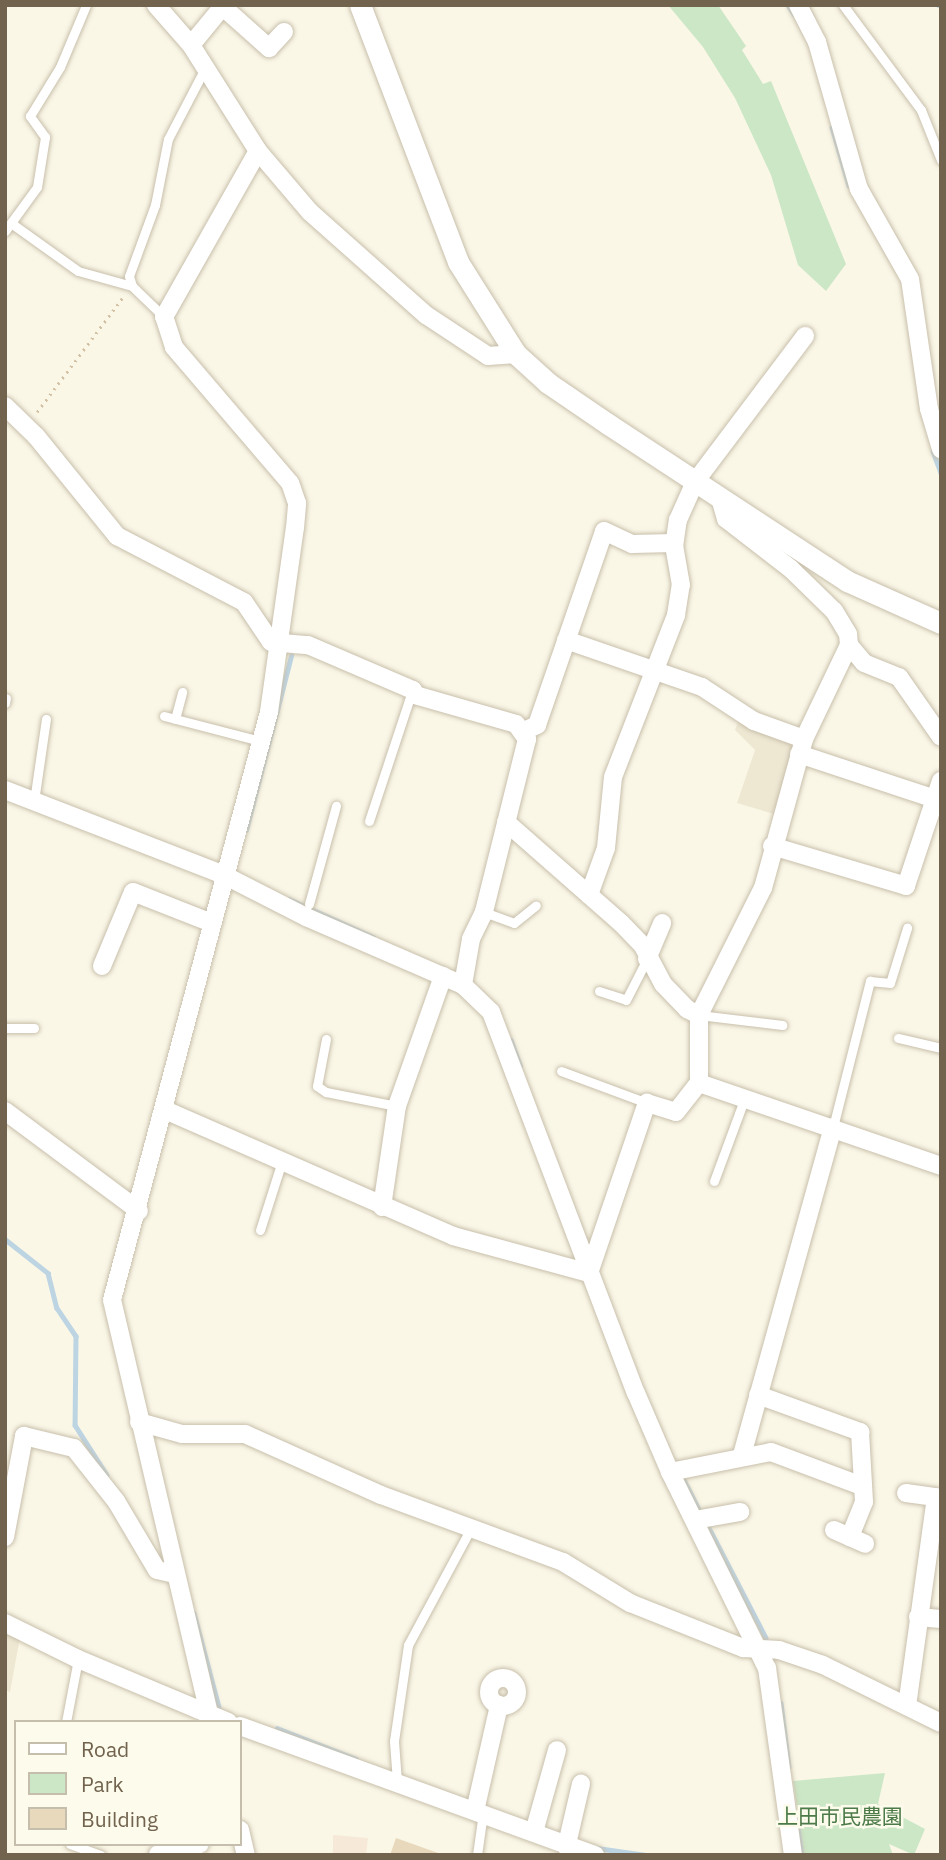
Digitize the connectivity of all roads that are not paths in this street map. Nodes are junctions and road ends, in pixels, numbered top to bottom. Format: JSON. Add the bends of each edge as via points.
{"nodes":[{"id":1,"x":86,"y":5,"type":"edge"},
{"id":2,"x":156,"y":5,"type":"edge"},
{"id":3,"x":360,"y":5,"type":"edge"},
{"id":4,"x":798,"y":5,"type":"edge"},
{"id":5,"x":843,"y":5,"type":"edge"},
{"id":6,"x":223,"y":6,"type":"edge"},
{"id":7,"x":284,"y":32,"type":"dead end"},
{"id":8,"x":191,"y":45,"type":"junction"},
{"id":9,"x":204,"y":70,"type":"junction"},
{"id":10,"x":258,"y":151,"type":"junction"},
{"id":11,"x":941,"y":160,"type":"edge"},
{"id":12,"x":8,"y":227,"type":"edge"},
{"id":13,"x":132,"y":286,"type":"junction"},
{"id":14,"x":164,"y":317,"type":"junction"},
{"id":15,"x":805,"y":336,"type":"dead end"},
{"id":16,"x":516,"y":354,"type":"junction"},
{"id":17,"x":933,"y":382,"type":"edge"},
{"id":18,"x":5,"y":406,"type":"edge"},
{"id":19,"x":941,"y":449,"type":"edge"},
{"id":20,"x":695,"y":482,"type":"junction"},
{"id":21,"x":720,"y":498,"type":"junction"},
{"id":22,"x":674,"y":543,"type":"junction"},
{"id":23,"x":941,"y":623,"type":"edge"},
{"id":24,"x":566,"y":640,"type":"junction"},
{"id":25,"x":281,"y":644,"type":"junction"},
{"id":26,"x":849,"y":645,"type":"junction"},
{"id":27,"x":653,"y":672,"type":"junction"},
{"id":28,"x":413,"y":690,"type":"junction"},
{"id":29,"x":182,"y":692,"type":"dead end"},
{"id":30,"x":164,"y":716,"type":"dead end"},
{"id":31,"x":46,"y":719,"type":"dead end"},
{"id":32,"x":175,"y":719,"type":"junction"},
{"id":33,"x":522,"y":732,"type":"junction"},
{"id":34,"x":941,"y":737,"type":"edge"},
{"id":35,"x":261,"y":741,"type":"junction"},
{"id":36,"x":802,"y":746,"type":"junction"},
{"id":37,"x":941,"y":781,"type":"edge"},
{"id":38,"x":5,"y":790,"type":"edge"},
{"id":39,"x":935,"y":799,"type":"junction"},
{"id":40,"x":34,"y":801,"type":"junction"},
{"id":41,"x":336,"y":806,"type":"dead end"},
{"id":42,"x":369,"y":821,"type":"dead end"},
{"id":43,"x":506,"y":822,"type":"junction"},
{"id":44,"x":772,"y":846,"type":"junction"},
{"id":45,"x":224,"y":875,"type":"junction"},
{"id":46,"x":589,"y":895,"type":"junction"},
{"id":47,"x":536,"y":905,"type":"dead end"},
{"id":48,"x":308,"y":911,"type":"junction"},
{"id":49,"x":484,"y":912,"type":"junction"},
{"id":50,"x":212,"y":923,"type":"junction"},
{"id":51,"x":662,"y":923,"type":"dead end"},
{"id":52,"x":907,"y":928,"type":"dead end"},
{"id":53,"x":647,"y":959,"type":"junction"},
{"id":54,"x":102,"y":966,"type":"dead end"},
{"id":55,"x":443,"y":976,"type":"junction"},
{"id":56,"x":463,"y":985,"type":"junction"},
{"id":57,"x":599,"y":990,"type":"dead end"},
{"id":58,"x":699,"y":1015,"type":"junction"},
{"id":59,"x":782,"y":1025,"type":"dead end"},
{"id":60,"x":5,"y":1028,"type":"edge"},
{"id":61,"x":34,"y":1028,"type":"dead end"},
{"id":62,"x":898,"y":1038,"type":"dead end"},
{"id":63,"x":326,"y":1039,"type":"dead end"},
{"id":64,"x":941,"y":1048,"type":"edge"},
{"id":65,"x":561,"y":1071,"type":"dead end"},
{"id":66,"x":699,"y":1083,"type":"junction"},
{"id":67,"x":745,"y":1097,"type":"junction"},
{"id":68,"x":647,"y":1102,"type":"junction"},
{"id":69,"x":397,"y":1106,"type":"junction"},
{"id":70,"x":5,"y":1111,"type":"edge"},
{"id":71,"x":165,"y":1111,"type":"junction"},
{"id":72,"x":833,"y":1127,"type":"junction"},
{"id":73,"x":283,"y":1159,"type":"junction"},
{"id":74,"x":941,"y":1166,"type":"edge"},
{"id":75,"x":715,"y":1181,"type":"dead end"},
{"id":76,"x":382,"y":1207,"type":"junction"},
{"id":77,"x":139,"y":1211,"type":"junction"},
{"id":78,"x":260,"y":1230,"type":"dead end"},
{"id":79,"x":589,"y":1273,"type":"junction"},
{"id":80,"x":758,"y":1395,"type":"junction"},
{"id":81,"x":139,"y":1422,"type":"junction"},
{"id":82,"x":742,"y":1455,"type":"junction"},
{"id":83,"x":670,"y":1472,"type":"junction"},
{"id":84,"x":862,"y":1486,"type":"junction"},
{"id":85,"x":906,"y":1493,"type":"dead end"},
{"id":86,"x":740,"y":1512,"type":"dead end"},
{"id":87,"x":695,"y":1520,"type":"junction"},
{"id":88,"x":470,"y":1530,"type":"junction"},
{"id":89,"x":5,"y":1537,"type":"edge"},
{"id":90,"x":850,"y":1537,"type":"dead end"},
{"id":91,"x":175,"y":1574,"type":"junction"},
{"id":92,"x":918,"y":1617,"type":"junction"},
{"id":93,"x":941,"y":1619,"type":"edge"},
{"id":94,"x":5,"y":1623,"type":"edge"},
{"id":95,"x":760,"y":1650,"type":"junction"},
{"id":96,"x":78,"y":1660,"type":"junction"},
{"id":97,"x":499,"y":1704,"type":"dead end"},
{"id":98,"x":908,"y":1706,"type":"junction"},
{"id":99,"x":210,"y":1718,"type":"edge"},
{"id":100,"x":66,"y":1720,"type":"edge"},
{"id":101,"x":941,"y":1723,"type":"edge"},
{"id":102,"x":242,"y":1727,"type":"edge"},
{"id":103,"x":558,"y":1750,"type":"dead end"},
{"id":104,"x":397,"y":1776,"type":"junction"},
{"id":105,"x":581,"y":1784,"type":"dead end"},
{"id":106,"x":478,"y":1807,"type":"junction"},
{"id":107,"x":534,"y":1832,"type":"junction"},
{"id":108,"x":75,"y":1846,"type":"edge"},
{"id":109,"x":188,"y":1846,"type":"edge"},
{"id":110,"x":568,"y":1849,"type":"edge"},
{"id":111,"x":157,"y":1851,"type":"edge"},
{"id":112,"x":100,"y":1855,"type":"edge"},
{"id":113,"x":477,"y":1855,"type":"edge"},
{"id":114,"x":595,"y":1855,"type":"edge"},
{"id":115,"x":793,"y":1855,"type":"edge"}],
"edges":[{"from":1,"to":12,"type":"lane","via":[[60,66],[30,116],[45,137],[37,187]]},
{"from":2,"to":8,"type":"street"},
{"from":3,"to":16,"type":"street","via":[[458,262]]},
{"from":4,"to":17,"type":"street","via":[[817,42],[859,189],[910,279]]},
{"from":5,"to":11,"type":"lane","via":[[921,110]]},
{"from":6,"to":7,"type":"street","via":[[269,48]]},
{"from":6,"to":8,"type":"street"},
{"from":8,"to":9,"type":"street"},
{"from":9,"to":10,"type":"street"},
{"from":9,"to":13,"type":"lane","via":[[168,139],[155,205],[129,276]]},
{"from":10,"to":14,"type":"street"},
{"from":10,"to":16,"type":"street","via":[[310,212],[426,315],[488,356]]},
{"from":12,"to":13,"type":"lane","via":[[78,271]]},
{"from":13,"to":14,"type":"lane"},
{"from":14,"to":25,"type":"street","via":[[174,346],[276,463],[297,503]]},
{"from":15,"to":20,"type":"street"},
{"from":16,"to":20,"type":"street","via":[[548,383]]},
{"from":17,"to":19,"type":"street"},
{"from":18,"to":25,"type":"street","via":[[117,536],[244,602],[271,642]]},
{"from":20,"to":21,"type":"street"},
{"from":20,"to":22,"type":"street","via":[[678,520]]},
{"from":21,"to":23,"type":"street","via":[[847,580]]},
{"from":21,"to":26,"type":"street","via":[[726,519],[834,611],[848,634]]},
{"from":22,"to":24,"type":"street","via":[[632,544],[604,531]]},
{"from":22,"to":27,"type":"street","via":[[680,597]]},
{"from":24,"to":27,"type":"street"},
{"from":24,"to":33,"type":"street","via":[[537,725]]},
{"from":25,"to":28,"type":"street","via":[[308,645]]},
{"from":25,"to":35,"type":"street"},
{"from":26,"to":34,"type":"street","via":[[864,663],[899,677]]},
{"from":26,"to":36,"type":"street"},
{"from":27,"to":36,"type":"street","via":[[702,687]]},
{"from":27,"to":46,"type":"street","via":[[613,777],[606,848]]},
{"from":28,"to":33,"type":"street","via":[[415,695],[516,724]]},
{"from":28,"to":42,"type":"lane"},
{"from":29,"to":32,"type":"lane"},
{"from":30,"to":32,"type":"lane"},
{"from":31,"to":40,"type":"lane"},
{"from":32,"to":35,"type":"lane"},
{"from":33,"to":43,"type":"street","via":[[527,738]]},
{"from":35,"to":45,"type":"street"},
{"from":36,"to":39,"type":"street"},
{"from":36,"to":44,"type":"street"},
{"from":37,"to":39,"type":"street"},
{"from":38,"to":40,"type":"street"},
{"from":39,"to":44,"type":"street","via":[[906,886]]},
{"from":40,"to":45,"type":"street"},
{"from":41,"to":48,"type":"lane"},
{"from":43,"to":46,"type":"street"},
{"from":43,"to":49,"type":"street"},
{"from":44,"to":58,"type":"street","via":[[763,888]]},
{"from":45,"to":48,"type":"street"},
{"from":45,"to":50,"type":"street"},
{"from":46,"to":53,"type":"street","via":[[643,946]]},
{"from":47,"to":49,"type":"lane","via":[[514,923]]},
{"from":48,"to":55,"type":"street"},
{"from":49,"to":56,"type":"street","via":[[471,939]]},
{"from":50,"to":54,"type":"street","via":[[133,891]]},
{"from":50,"to":71,"type":"street"},
{"from":51,"to":53,"type":"street"},
{"from":52,"to":72,"type":"lane","via":[[890,983],[870,981]]},
{"from":53,"to":57,"type":"lane","via":[[626,1000]]},
{"from":53,"to":58,"type":"street","via":[[663,985]]},
{"from":55,"to":56,"type":"street"},
{"from":55,"to":69,"type":"street"},
{"from":56,"to":79,"type":"street","via":[[491,1012],[498,1027]]},
{"from":58,"to":59,"type":"lane"},
{"from":58,"to":66,"type":"street"},
{"from":60,"to":61,"type":"lane"},
{"from":62,"to":64,"type":"lane"},
{"from":63,"to":69,"type":"lane","via":[[317,1086],[326,1092]]},
{"from":65,"to":68,"type":"lane"},
{"from":66,"to":67,"type":"street"},
{"from":66,"to":68,"type":"street","via":[[676,1112]]},
{"from":67,"to":72,"type":"street"},
{"from":67,"to":75,"type":"lane"},
{"from":68,"to":79,"type":"street"},
{"from":69,"to":76,"type":"street"},
{"from":70,"to":77,"type":"street"},
{"from":71,"to":73,"type":"street"},
{"from":71,"to":77,"type":"street"},
{"from":72,"to":74,"type":"street"},
{"from":72,"to":80,"type":"street"},
{"from":73,"to":76,"type":"street"},
{"from":73,"to":78,"type":"lane"},
{"from":76,"to":79,"type":"street","via":[[453,1236]]},
{"from":77,"to":81,"type":"street","via":[[112,1300]]},
{"from":79,"to":83,"type":"street"},
{"from":80,"to":82,"type":"street"},
{"from":80,"to":84,"type":"street","via":[[860,1432]]},
{"from":81,"to":88,"type":"street","via":[[182,1434],[245,1434]]},
{"from":81,"to":91,"type":"street"},
{"from":82,"to":83,"type":"street"},
{"from":82,"to":84,"type":"street","via":[[771,1452]]},
{"from":83,"to":87,"type":"street"},
{"from":84,"to":90,"type":"street","via":[[864,1502]]},
{"from":85,"to":92,"type":"street","via":[[936,1497]]},
{"from":86,"to":87,"type":"street"},
{"from":87,"to":95,"type":"street"},
{"from":88,"to":95,"type":"street","via":[[563,1562],[630,1603]]},
{"from":88,"to":104,"type":"lane","via":[[408,1645],[394,1741]]},
{"from":89,"to":91,"type":"street","via":[[24,1436],[74,1448],[116,1501],[157,1570]]},
{"from":91,"to":99,"type":"street"},
{"from":92,"to":93,"type":"street"},
{"from":92,"to":98,"type":"street"},
{"from":94,"to":96,"type":"street"},
{"from":95,"to":98,"type":"street","via":[[779,1650],[823,1665]]},
{"from":95,"to":115,"type":"street","via":[[767,1668]]},
{"from":96,"to":99,"type":"street"},
{"from":96,"to":100,"type":"lane"},
{"from":97,"to":106,"type":"street"},
{"from":98,"to":101,"type":"street"},
{"from":102,"to":104,"type":"street"},
{"from":103,"to":107,"type":"street"},
{"from":104,"to":106,"type":"street"},
{"from":105,"to":110,"type":"street"},
{"from":106,"to":107,"type":"street"},
{"from":106,"to":113,"type":"lane"},
{"from":107,"to":110,"type":"street"},
{"from":108,"to":112,"type":"lane"},
{"from":109,"to":111,"type":"street"},
{"from":110,"to":114,"type":"street"}]}
